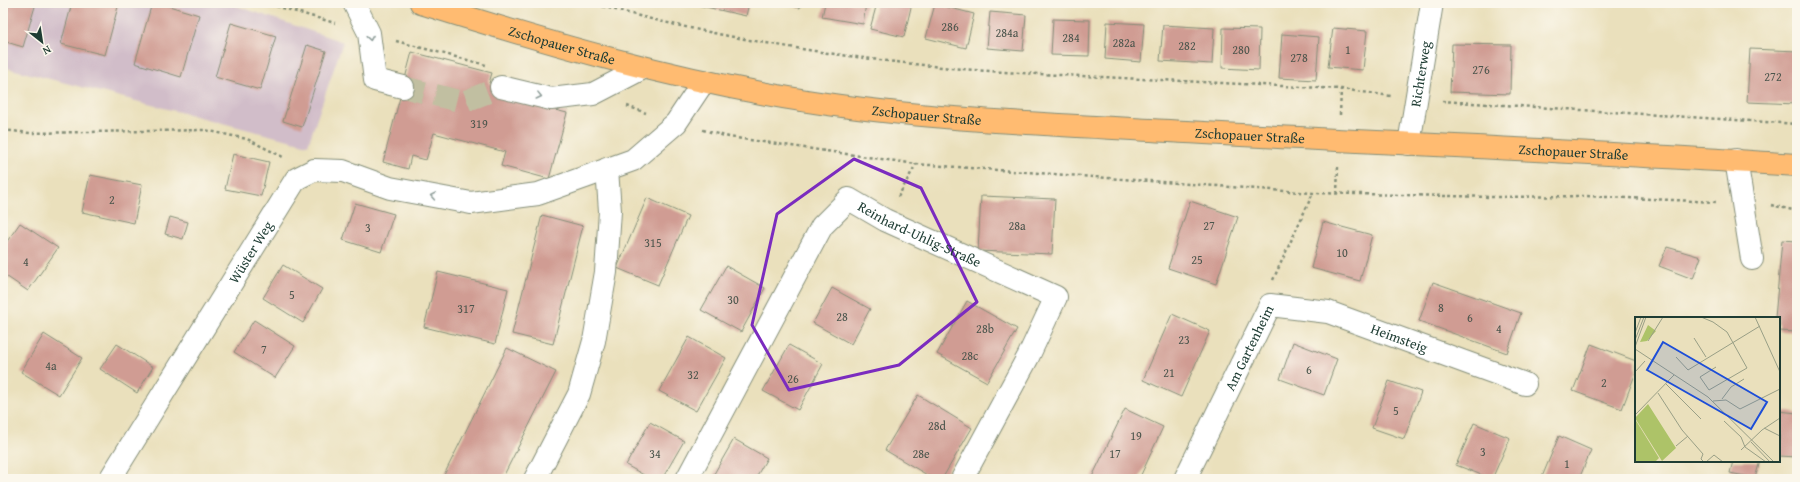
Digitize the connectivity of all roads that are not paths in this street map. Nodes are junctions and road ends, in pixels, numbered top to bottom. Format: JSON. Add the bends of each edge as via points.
{"nodes":[{"id":1,"x":354,"y":3,"type":"edge"},
{"id":2,"x":421,"y":3,"type":"edge"},
{"id":3,"x":1432,"y":3,"type":"edge"},
{"id":4,"x":643,"y":68,"type":"junction"},
{"id":5,"x":704,"y":81,"type":"junction"},
{"id":6,"x":501,"y":86,"type":"tunnel mouth"},
{"id":7,"x":403,"y":87,"type":"tunnel mouth"},
{"id":8,"x":1409,"y":144,"type":"junction"},
{"id":9,"x":1736,"y":160,"type":"junction"},
{"id":10,"x":1797,"y":164,"type":"edge"},
{"id":11,"x":607,"y":169,"type":"junction"},
{"id":12,"x":1752,"y":259,"type":"dead end"},
{"id":13,"x":1270,"y":305,"type":"joint"},
{"id":14,"x":1525,"y":384,"type":"dead end"},
{"id":15,"x":110,"y":479,"type":"edge"},
{"id":16,"x":534,"y":479,"type":"edge"},
{"id":17,"x":687,"y":479,"type":"edge"},
{"id":18,"x":962,"y":479,"type":"edge"},
{"id":19,"x":1185,"y":479,"type":"edge"}],
"edges":[{"from":1,"to":7,"type":"street","one_way":true,"via":[[369,33],[375,80]]},
{"from":2,"to":4,"type":"main road","name":"Zschopauer Straße","via":[[544,42]]},
{"from":3,"to":8,"type":"street","name":"Richterweg"},
{"from":4,"to":5,"type":"main road","name":"Zschopauer Straße"},
{"from":6,"to":4,"type":"street","one_way":true,"via":[[551,99],[593,94]]},
{"from":5,"to":8,"type":"main road","name":"Zschopauer Straße","via":[[806,101],[959,119]]},
{"from":5,"to":11,"type":"street","via":[[676,123],[633,160]]},
{"from":8,"to":9,"type":"main road","name":"Zschopauer Straße"},
{"from":9,"to":10,"type":"main road","name":"Zschopauer Straße"},
{"from":9,"to":12,"type":"street"},
{"from":11,"to":15,"type":"street","name":"Wüster Weg","one_way":true,"via":[[538,194],[471,203],[390,188],[343,171],[314,170],[296,178]]},
{"from":11,"to":16,"type":"street","via":[[610,211],[606,265],[601,309],[594,340],[579,394]]},
{"from":13,"to":14,"type":"street","name":"Heimsteig","via":[[1328,312]]},
{"from":13,"to":19,"type":"street","name":"Am Gartenheim"},
{"from":17,"to":18,"type":"street","name":"Reinhard-Uhlig-Straße","via":[[822,226],[849,199],[885,220],[1056,297],[1028,357]]}]}
